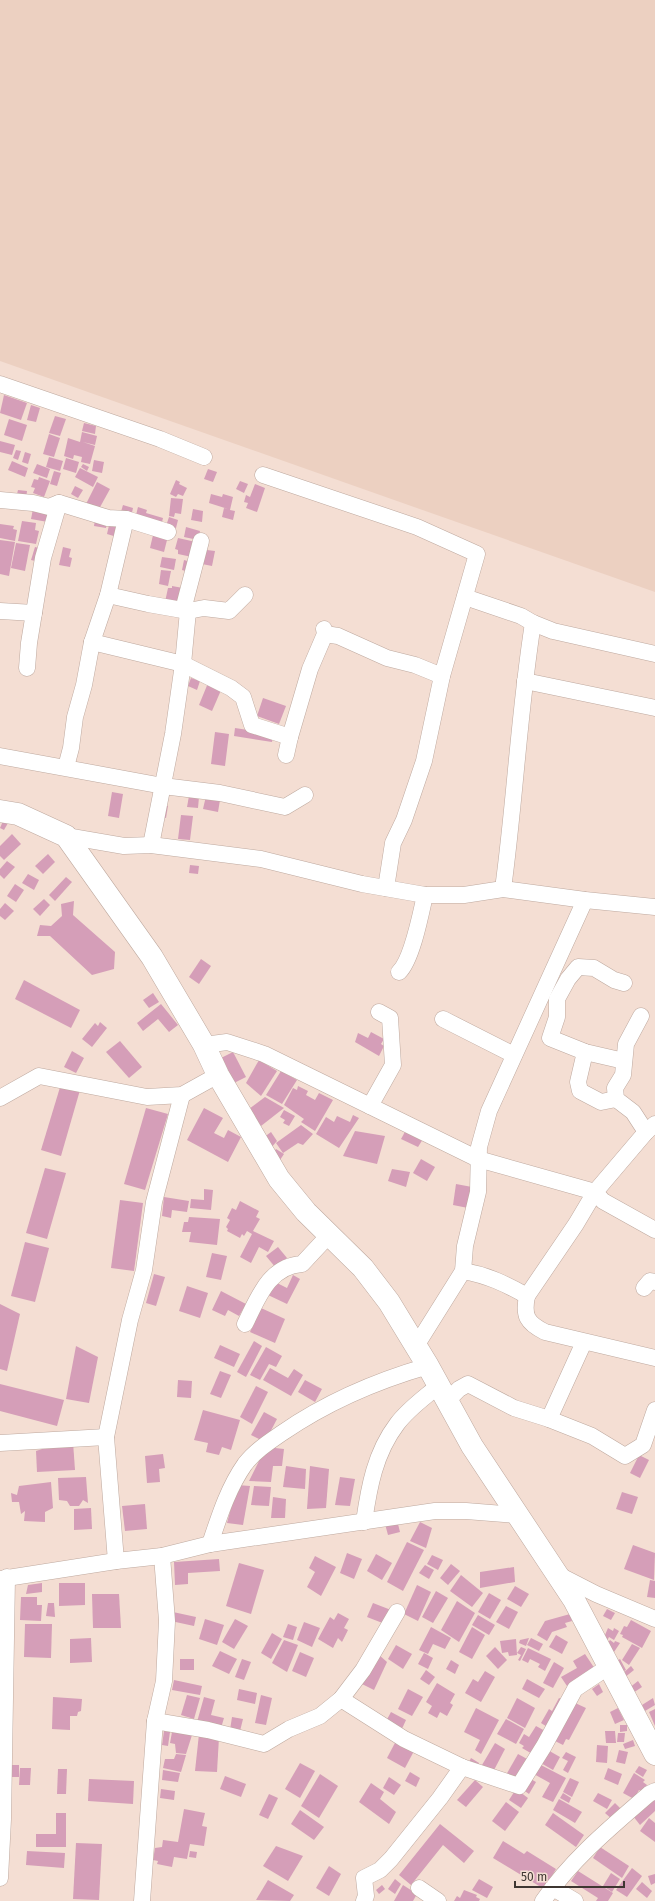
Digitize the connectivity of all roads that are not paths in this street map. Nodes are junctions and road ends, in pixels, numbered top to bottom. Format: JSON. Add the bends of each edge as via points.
{"nodes":[{"id":1,"x":0,"y":384,"type":"edge"},
{"id":2,"x":204,"y":457,"type":"dead end"},
{"id":3,"x":263,"y":475,"type":"dead end"},
{"id":4,"x":0,"y":500,"type":"edge"},
{"id":5,"x":59,"y":503,"type":"junction"},
{"id":6,"x":126,"y":519,"type":"junction"},
{"id":7,"x":168,"y":532,"type":"dead end"},
{"id":8,"x":200,"y":541,"type":"dead end"},
{"id":9,"x":108,"y":595,"type":"junction"},
{"id":10,"x":245,"y":595,"type":"dead end"},
{"id":11,"x":465,"y":597,"type":"junction"},
{"id":12,"x":186,"y":610,"type":"junction"},
{"id":13,"x":0,"y":611,"type":"edge"},
{"id":14,"x":34,"y":613,"type":"junction"},
{"id":15,"x":533,"y":623,"type":"junction"},
{"id":16,"x":92,"y":642,"type":"junction"},
{"id":17,"x":655,"y":654,"type":"edge"},
{"id":18,"x":183,"y":664,"type":"junction"},
{"id":19,"x":27,"y":668,"type":"dead end"},
{"id":20,"x":442,"y":676,"type":"junction"},
{"id":21,"x":525,"y":681,"type":"junction"},
{"id":22,"x":655,"y":708,"type":"edge"},
{"id":23,"x":290,"y":737,"type":"junction"},
{"id":24,"x":286,"y":755,"type":"dead end"},
{"id":25,"x":0,"y":756,"type":"edge"},
{"id":26,"x":66,"y":767,"type":"junction"},
{"id":27,"x":163,"y":786,"type":"junction"},
{"id":28,"x":305,"y":795,"type":"dead end"},
{"id":29,"x":0,"y":811,"type":"edge"},
{"id":30,"x":66,"y":836,"type":"junction"},
{"id":31,"x":150,"y":845,"type":"junction"},
{"id":32,"x":386,"y":888,"type":"junction"},
{"id":33,"x":503,"y":889,"type":"junction"},
{"id":34,"x":425,"y":895,"type":"junction"},
{"id":35,"x":585,"y":900,"type":"junction"},
{"id":36,"x":655,"y":907,"type":"edge"},
{"id":37,"x":398,"y":972,"type":"dead end"},
{"id":38,"x":624,"y":983,"type":"dead end"},
{"id":39,"x":379,"y":1012,"type":"dead end"},
{"id":40,"x":641,"y":1016,"type":"dead end"},
{"id":41,"x":443,"y":1019,"type":"dead end"},
{"id":42,"x":204,"y":1045,"type":"junction"},
{"id":43,"x":585,"y":1052,"type":"junction"},
{"id":44,"x":514,"y":1055,"type":"junction"},
{"id":45,"x":624,"y":1061,"type":"junction"},
{"id":46,"x":218,"y":1075,"type":"junction"},
{"id":47,"x":182,"y":1095,"type":"junction"},
{"id":48,"x":0,"y":1098,"type":"edge"},
{"id":49,"x":616,"y":1099,"type":"junction"},
{"id":50,"x":370,"y":1106,"type":"junction"},
{"id":51,"x":650,"y":1128,"type":"edge"},
{"id":52,"x":478,"y":1160,"type":"junction"},
{"id":53,"x":595,"y":1192,"type":"junction"},
{"id":54,"x":655,"y":1230,"type":"edge"},
{"id":55,"x":329,"y":1235,"type":"junction"},
{"id":56,"x":463,"y":1271,"type":"junction"},
{"id":57,"x":527,"y":1296,"type":"junction"},
{"id":58,"x":245,"y":1324,"type":"dead end"},
{"id":59,"x":584,"y":1342,"type":"junction"},
{"id":60,"x":416,"y":1346,"type":"junction"},
{"id":61,"x":655,"y":1358,"type":"edge"},
{"id":62,"x":428,"y":1366,"type":"junction"},
{"id":63,"x":442,"y":1394,"type":"junction"},
{"id":64,"x":655,"y":1410,"type":"edge"},
{"id":65,"x":549,"y":1419,"type":"junction"},
{"id":66,"x":106,"y":1437,"type":"junction"},
{"id":67,"x":650,"y":1438,"type":"edge"},
{"id":68,"x":0,"y":1442,"type":"edge"},
{"id":69,"x":517,"y":1515,"type":"junction"},
{"id":70,"x":364,"y":1522,"type":"junction"},
{"id":71,"x":210,"y":1544,"type":"junction"},
{"id":72,"x":162,"y":1556,"type":"junction"},
{"id":73,"x":116,"y":1561,"type":"junction"},
{"id":74,"x":559,"y":1575,"type":"junction"},
{"id":75,"x":4,"y":1578,"type":"edge"},
{"id":76,"x":397,"y":1612,"type":"dead end"},
{"id":77,"x":655,"y":1619,"type":"edge"},
{"id":78,"x":608,"y":1666,"type":"junction"},
{"id":79,"x":341,"y":1699,"type":"junction"},
{"id":80,"x":155,"y":1721,"type":"junction"},
{"id":81,"x":655,"y":1754,"type":"edge"},
{"id":82,"x":462,"y":1767,"type":"junction"},
{"id":83,"x":655,"y":1791,"type":"edge"},
{"id":84,"x":0,"y":1878,"type":"edge"},
{"id":85,"x":419,"y":1888,"type":"dead end"},
{"id":86,"x":546,"y":1897,"type":"edge"},
{"id":87,"x":142,"y":1901,"type":"edge"},
{"id":88,"x":364,"y":1901,"type":"edge"},
{"id":89,"x":438,"y":1901,"type":"edge"},
{"id":90,"x":575,"y":1901,"type":"edge"}],
"edges":[{"from":1,"to":2,"type":"street","via":[[160,439]]},
{"from":3,"to":11,"type":"street","via":[[417,527],[477,554]]},
{"from":4,"to":5,"type":"street","via":[[49,507]]},
{"from":5,"to":6,"type":"street","via":[[108,518]]},
{"from":5,"to":14,"type":"street","via":[[43,558]]},
{"from":6,"to":7,"type":"street"},
{"from":6,"to":9,"type":"street"},
{"from":8,"to":12,"type":"street"},
{"from":9,"to":12,"type":"street"},
{"from":9,"to":16,"type":"street"},
{"from":10,"to":12,"type":"street","via":[[229,611],[204,608]]},
{"from":11,"to":15,"type":"street","via":[[521,616]]},
{"from":11,"to":20,"type":"street"},
{"from":12,"to":18,"type":"street"},
{"from":13,"to":14,"type":"street"},
{"from":14,"to":19,"type":"street"},
{"from":15,"to":17,"type":"street","via":[[554,631]]},
{"from":15,"to":21,"type":"street"},
{"from":16,"to":18,"type":"street"},
{"from":16,"to":26,"type":"street"},
{"from":18,"to":23,"type":"street","via":[[231,688],[243,697],[252,725]]},
{"from":18,"to":27,"type":"street"},
{"from":20,"to":23,"type":"street","via":[[415,665],[387,658],[324,632]]},
{"from":20,"to":32,"type":"street","via":[[424,761],[404,820],[393,843]]},
{"from":21,"to":22,"type":"street"},
{"from":21,"to":33,"type":"street"},
{"from":23,"to":24,"type":"street"},
{"from":25,"to":26,"type":"street"},
{"from":26,"to":27,"type":"street"},
{"from":27,"to":28,"type":"street","via":[[220,793],[285,807]]},
{"from":27,"to":31,"type":"street"},
{"from":29,"to":30,"type":"main road","via":[[18,814]]},
{"from":30,"to":31,"type":"street","via":[[124,846]]},
{"from":30,"to":42,"type":"main road","via":[[152,957]]},
{"from":31,"to":32,"type":"street","via":[[261,859],[306,872]]},
{"from":32,"to":34,"type":"street"},
{"from":33,"to":34,"type":"street","via":[[464,895]]},
{"from":33,"to":35,"type":"street"},
{"from":34,"to":37,"type":"street","via":[[417,932],[406,960]]},
{"from":35,"to":36,"type":"street"},
{"from":35,"to":44,"type":"street"},
{"from":38,"to":43,"type":"street","via":[[594,968],[578,966],[568,979],[557,999],[557,1017],[550,1038]]},
{"from":39,"to":50,"type":"street","via":[[390,1018],[393,1065]]},
{"from":40,"to":45,"type":"street","via":[[626,1044]]},
{"from":41,"to":44,"type":"street"},
{"from":42,"to":46,"type":"main road"},
{"from":42,"to":50,"type":"street","via":[[227,1042],[264,1054]]},
{"from":43,"to":45,"type":"street"},
{"from":43,"to":49,"type":"street","via":[[578,1082],[580,1091],[601,1102]]},
{"from":44,"to":52,"type":"street","via":[[489,1111]]},
{"from":45,"to":49,"type":"street","via":[[623,1075],[615,1088]]},
{"from":46,"to":47,"type":"street"},
{"from":46,"to":55,"type":"main road","via":[[279,1179]]},
{"from":47,"to":48,"type":"street","via":[[147,1097],[38,1076]]},
{"from":47,"to":66,"type":"street","via":[[154,1202],[144,1270],[130,1320]]},
{"from":49,"to":51,"type":"street"},
{"from":50,"to":52,"type":"street"},
{"from":51,"to":53,"type":"street"},
{"from":52,"to":53,"type":"street"},
{"from":52,"to":56,"type":"street","via":[[478,1192],[465,1246]]},
{"from":53,"to":54,"type":"street","via":[[603,1201]]},
{"from":53,"to":57,"type":"street","via":[[569,1236]]},
{"from":55,"to":58,"type":"street","via":[[302,1264],[290,1264],[279,1270],[265,1286]]},
{"from":55,"to":60,"type":"main road","via":[[363,1268],[390,1302]]},
{"from":56,"to":57,"type":"street","via":[[506,1283]]},
{"from":56,"to":60,"type":"street"},
{"from":57,"to":59,"type":"street","via":[[524,1310],[532,1326]]},
{"from":59,"to":61,"type":"street"},
{"from":59,"to":65,"type":"street"},
{"from":60,"to":62,"type":"main road"},
{"from":62,"to":63,"type":"main road"},
{"from":62,"to":71,"type":"street","via":[[344,1396],[265,1445],[246,1464],[230,1490]]},
{"from":63,"to":65,"type":"street","via":[[468,1384],[514,1408]]},
{"from":63,"to":69,"type":"main road"},
{"from":63,"to":70,"type":"street","via":[[416,1404],[397,1423],[383,1446],[369,1486]]},
{"from":64,"to":67,"type":"street"},
{"from":65,"to":67,"type":"street","via":[[592,1436],[624,1456]]},
{"from":66,"to":68,"type":"street"},
{"from":66,"to":73,"type":"street"},
{"from":69,"to":70,"type":"street","via":[[435,1511]]},
{"from":69,"to":74,"type":"main road"},
{"from":70,"to":71,"type":"street"},
{"from":71,"to":72,"type":"street"},
{"from":72,"to":73,"type":"street"},
{"from":72,"to":80,"type":"street","via":[[167,1621],[164,1682]]},
{"from":73,"to":75,"type":"street"},
{"from":74,"to":77,"type":"street"},
{"from":74,"to":78,"type":"main road"},
{"from":75,"to":84,"type":"street","via":[[3,1819]]},
{"from":76,"to":79,"type":"street","via":[[363,1670]]},
{"from":78,"to":81,"type":"main road"},
{"from":78,"to":82,"type":"street","via":[[575,1689],[519,1786]]},
{"from":79,"to":80,"type":"street","via":[[320,1716],[289,1729],[264,1744],[208,1730]]},
{"from":79,"to":82,"type":"street","via":[[404,1738]]},
{"from":80,"to":87,"type":"street"},
{"from":82,"to":88,"type":"street","via":[[392,1859],[380,1870],[364,1878]]},
{"from":83,"to":86,"type":"street","via":[[604,1833],[571,1865]]},
{"from":85,"to":89,"type":"street"},
{"from":86,"to":90,"type":"street"}]}
